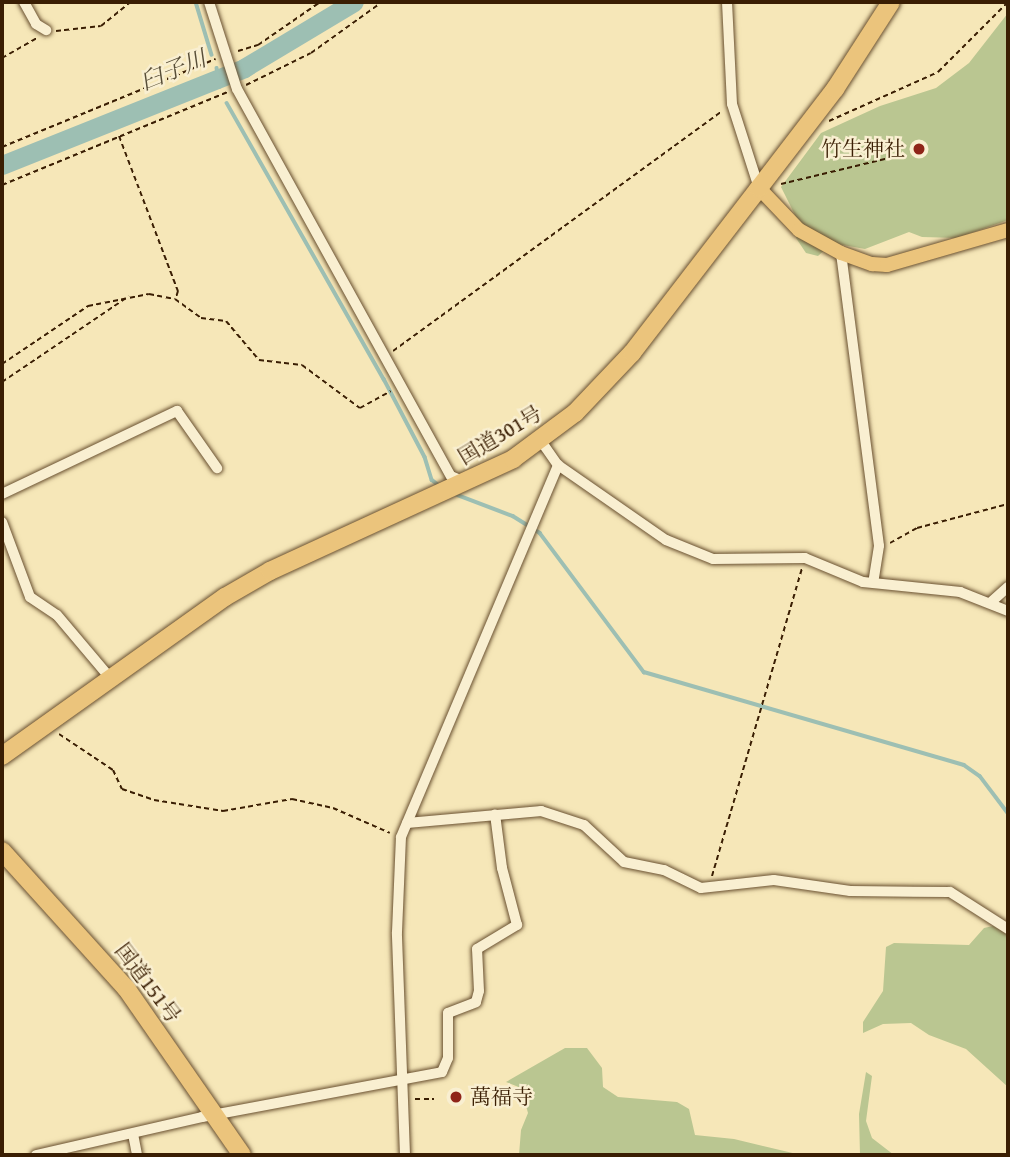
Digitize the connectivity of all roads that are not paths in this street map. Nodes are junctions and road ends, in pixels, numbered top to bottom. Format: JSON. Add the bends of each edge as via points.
{"nodes":[{"id":1,"x":24,"y":2,"type":"edge"},
{"id":2,"x":209,"y":2,"type":"edge"},
{"id":3,"x":727,"y":2,"type":"edge"},
{"id":4,"x":891,"y":2,"type":"edge"},
{"id":5,"x":46,"y":30,"type":"road end"},
{"id":6,"x":759,"y":188,"type":"junction"},
{"id":7,"x":1008,"y":230,"type":"edge"},
{"id":8,"x":841,"y":253,"type":"junction"},
{"id":9,"x":541,"y":441,"type":"junction"},
{"id":10,"x":558,"y":464,"type":"junction"},
{"id":11,"x":218,"y":468,"type":"dead end"},
{"id":12,"x":456,"y":488,"type":"junction"},
{"id":13,"x":2,"y":494,"type":"edge"},
{"id":14,"x":2,"y":522,"type":"edge"},
{"id":15,"x":873,"y":583,"type":"junction"},
{"id":16,"x":1008,"y":587,"type":"edge"},
{"id":17,"x":990,"y":603,"type":"junction"},
{"id":18,"x":1008,"y":611,"type":"edge"},
{"id":19,"x":111,"y":679,"type":"junction"},
{"id":20,"x":2,"y":756,"type":"edge"},
{"id":21,"x":495,"y":814,"type":"junction"},
{"id":22,"x":407,"y":823,"type":"junction"},
{"id":23,"x":2,"y":851,"type":"edge"},
{"id":24,"x":1008,"y":929,"type":"edge"},
{"id":25,"x":404,"y":1080,"type":"junction"},
{"id":26,"x":215,"y":1116,"type":"junction"},
{"id":27,"x":133,"y":1134,"type":"junction"},
{"id":28,"x":36,"y":1155,"type":"edge"},
{"id":29,"x":137,"y":1155,"type":"edge"},
{"id":30,"x":242,"y":1155,"type":"edge"},
{"id":31,"x":405,"y":1155,"type":"edge"}],
"edges":[{"from":1,"to":5,"type":"street","via":[[36,24]]},
{"from":2,"to":12,"type":"street","via":[[237,87]]},
{"from":3,"to":6,"type":"street","via":[[732,104]]},
{"from":4,"to":6,"type":"highway","name":"国道301号"},
{"from":6,"to":8,"type":"main road","via":[[799,230]]},
{"from":6,"to":9,"type":"highway","name":"国道301号","via":[[608,382]]},
{"from":7,"to":8,"type":"main road","via":[[887,265]]},
{"from":8,"to":15,"type":"street","via":[[879,546]]},
{"from":9,"to":10,"type":"street"},
{"from":9,"to":12,"type":"highway","name":"国道301号"},
{"from":10,"to":15,"type":"street","via":[[666,540],[713,559],[805,558]]},
{"from":10,"to":22,"type":"street"},
{"from":11,"to":13,"type":"street","via":[[177,411]]},
{"from":12,"to":19,"type":"highway","name":"国道301号","via":[[270,571],[225,597]]},
{"from":14,"to":19,"type":"street","via":[[30,597],[57,615]]},
{"from":15,"to":17,"type":"street","via":[[960,593]]},
{"from":16,"to":17,"type":"street"},
{"from":17,"to":18,"type":"street"},
{"from":19,"to":20,"type":"highway","name":"国道301号"},
{"from":21,"to":22,"type":"street"},
{"from":21,"to":24,"type":"street","via":[[559,814],[584,825],[624,862],[711,888],[774,880],[850,891],[950,892]]},
{"from":21,"to":25,"type":"street","via":[[502,868],[517,925],[477,948],[480,991],[476,1002],[448,1013],[448,1058],[442,1072]]},
{"from":22,"to":25,"type":"street","via":[[401,837],[397,932]]},
{"from":23,"to":26,"type":"highway","name":"国道151号","via":[[113,971]]},
{"from":25,"to":26,"type":"street"},
{"from":25,"to":31,"type":"street"},
{"from":26,"to":27,"type":"street"},
{"from":26,"to":30,"type":"highway","name":"国道151号"},
{"from":27,"to":28,"type":"street"},
{"from":27,"to":29,"type":"street"}]}
